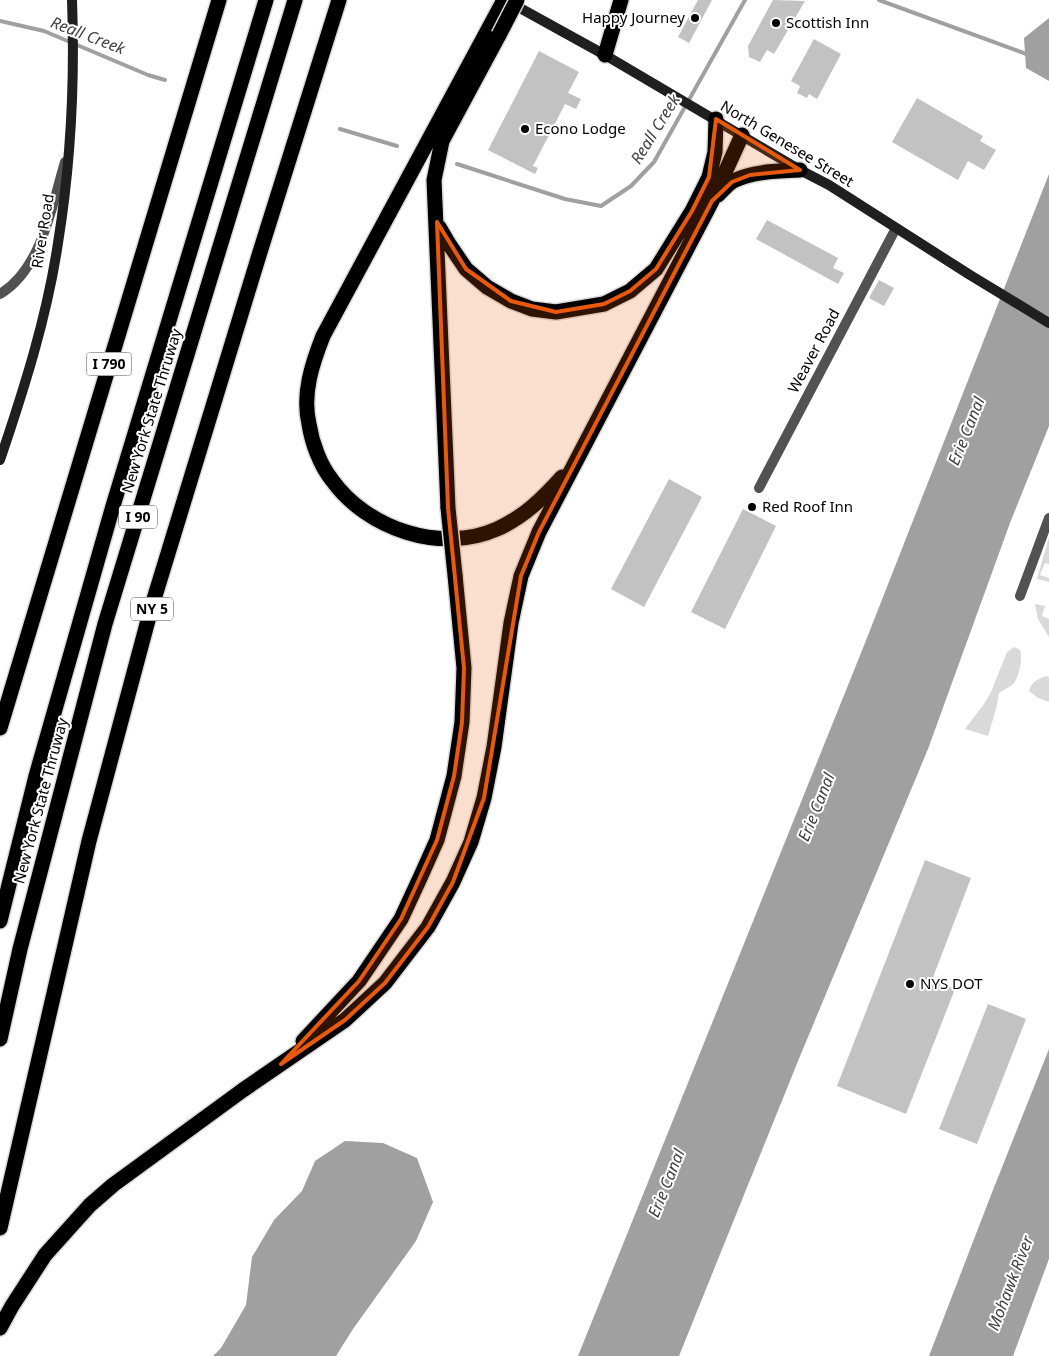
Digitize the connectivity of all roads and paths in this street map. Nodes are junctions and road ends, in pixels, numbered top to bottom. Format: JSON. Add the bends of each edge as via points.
{"nodes":[{"id":1,"x":72,"y":0,"type":"edge"},
{"id":2,"x":219,"y":0,"type":"edge"},
{"id":3,"x":266,"y":0,"type":"edge"},
{"id":4,"x":294,"y":0,"type":"edge"},
{"id":5,"x":339,"y":0,"type":"edge"},
{"id":6,"x":504,"y":0,"type":"edge"},
{"id":7,"x":517,"y":0,"type":"edge"},
{"id":8,"x":622,"y":0,"type":"edge"},
{"id":9,"x":493,"y":33,"type":"junction"},
{"id":10,"x":605,"y":54,"type":"junction"},
{"id":11,"x":716,"y":119,"type":"junction"},
{"id":12,"x":742,"y":135,"type":"junction"},
{"id":13,"x":69,"y":149,"type":"junction"},
{"id":14,"x":800,"y":170,"type":"junction"},
{"id":15,"x":712,"y":201,"type":"junction"},
{"id":16,"x":437,"y":222,"type":"junction"},
{"id":17,"x":896,"y":228,"type":"junction"},
{"id":18,"x":0,"y":294,"type":"edge"},
{"id":19,"x":1049,"y":323,"type":"edge"},
{"id":20,"x":579,"y":457,"type":"junction"},
{"id":21,"x":0,"y":460,"type":"edge"},
{"id":22,"x":759,"y":488,"type":"dead end"},
{"id":23,"x":1049,"y":518,"type":"edge"},
{"id":24,"x":1020,"y":596,"type":"dead end"},
{"id":25,"x":0,"y":728,"type":"edge"},
{"id":26,"x":0,"y":921,"type":"edge"},
{"id":27,"x":0,"y":1039,"type":"edge"},
{"id":28,"x":281,"y":1064,"type":"junction"},
{"id":29,"x":0,"y":1228,"type":"edge"},
{"id":30,"x":0,"y":1328,"type":"edge"}],
"edges":[{"from":1,"to":13,"type":"main road","name":"River Road","via":[[74,85]]},
{"from":2,"to":25,"type":"highway","number":"I 790"},
{"from":3,"to":26,"type":"highway","name":"New York State Thruway","number":"I 90","via":[[110,515],[36,776]]},
{"from":4,"to":27,"type":"highway","name":"New York State Thruway","number":"I 90","via":[[105,624],[20,948]]},
{"from":5,"to":29,"type":"highway","number":"NY 5","via":[[152,609],[89,841]]},
{"from":6,"to":9,"type":"highway"},
{"from":6,"to":10,"type":"main road","name":"North Genesee Street"},
{"from":7,"to":9,"type":"highway","bridge":true},
{"from":8,"to":10,"type":"highway"},
{"from":9,"to":16,"type":"highway","via":[[442,141],[434,180]]},
{"from":9,"to":20,"type":"highway","via":[[322,336],[312,364],[307,400],[308,424],[319,458],[332,480],[355,505],[387,526],[440,540],[475,536],[497,529],[524,514]]},
{"from":10,"to":11,"type":"main road","name":"North Genesee Street"},
{"from":11,"to":12,"type":"main road","name":"North Genesee Street"},
{"from":11,"to":16,"type":"highway","via":[[715,152],[709,177],[692,211],[656,268],[630,291],[604,304],[556,312],[532,309],[511,301],[466,269]]},
{"from":12,"to":14,"type":"main road","name":"North Genesee Street"},
{"from":12,"to":15,"type":"highway"},
{"from":13,"to":18,"type":"street","via":[[31,262],[20,278]]},
{"from":13,"to":21,"type":"main road","name":"River Road","via":[[58,244],[42,324]]},
{"from":14,"to":15,"type":"highway","via":[[750,175],[732,182]]},
{"from":14,"to":17,"type":"main road","name":"North Genesee Street"},
{"from":15,"to":20,"type":"highway"},
{"from":16,"to":28,"type":"highway","bridge":true,"via":[[448,508],[464,668],[462,722],[454,776],[437,840],[401,919],[359,981]]},
{"from":17,"to":19,"type":"main road","name":"North Genesee Street"},
{"from":17,"to":22,"type":"street","name":"Weaver Road"},
{"from":20,"to":28,"type":"highway","via":[[538,532],[521,576],[510,622],[484,798],[471,842],[453,882],[428,927],[384,983],[345,1020]]},
{"from":23,"to":24,"type":"street"},
{"from":28,"to":30,"type":"highway","via":[[90,1205],[45,1255]]}]}
